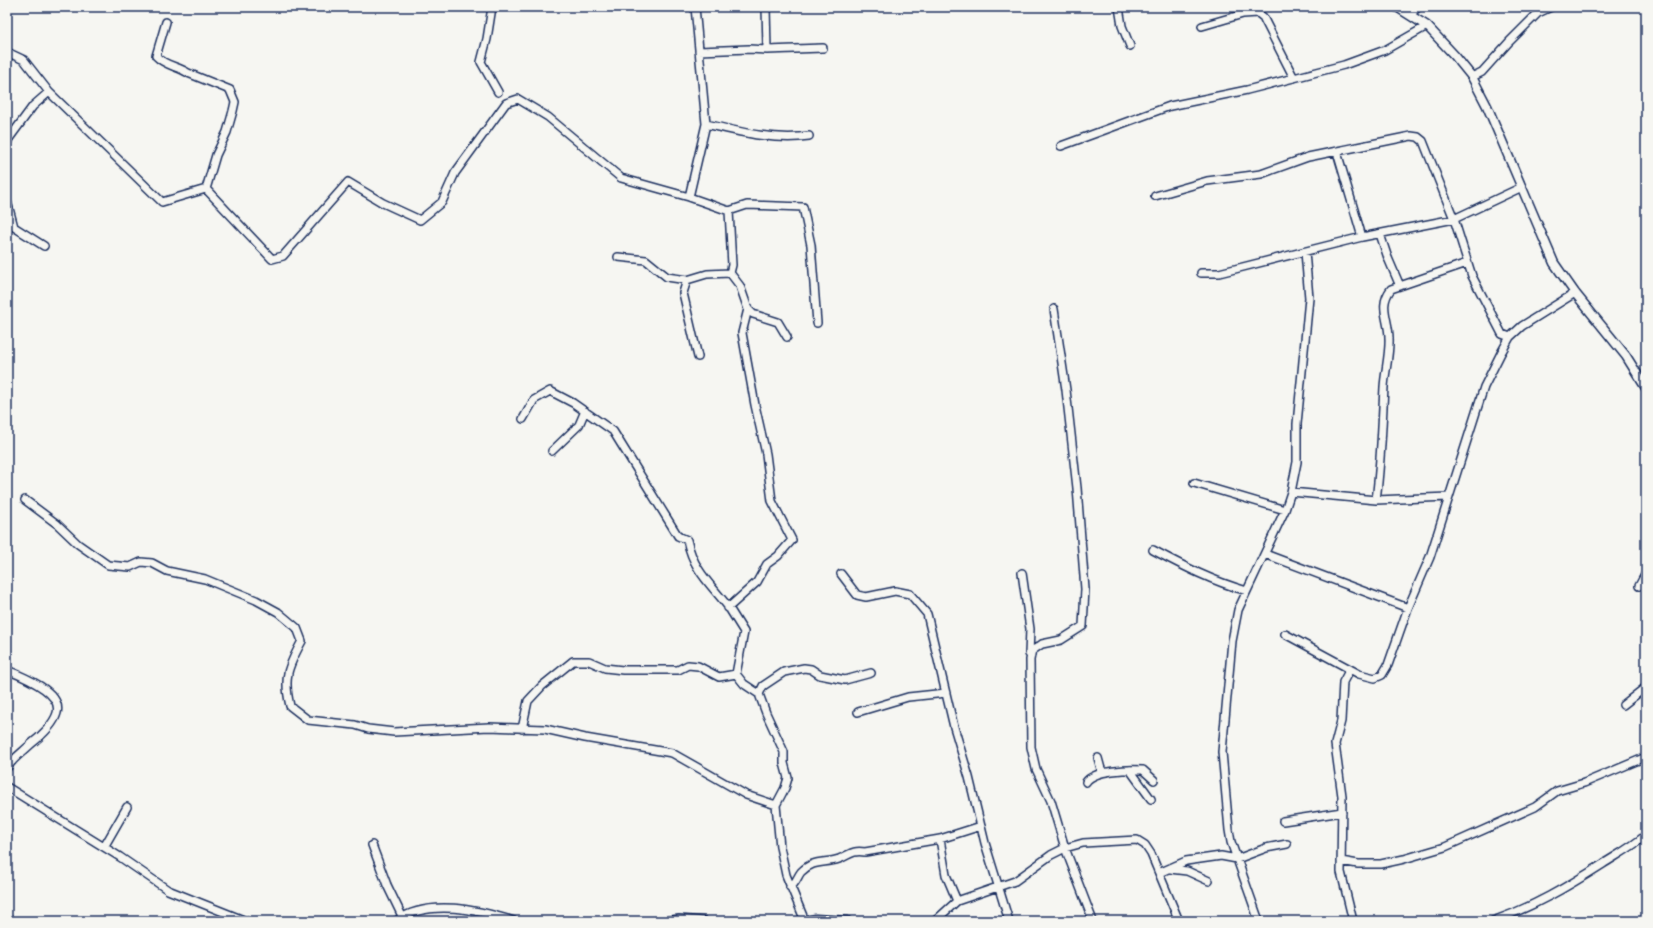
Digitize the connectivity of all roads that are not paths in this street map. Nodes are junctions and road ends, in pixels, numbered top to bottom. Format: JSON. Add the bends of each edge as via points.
{"nodes":[{"id":1,"x":492,"y":7,"type":"edge"},
{"id":2,"x":695,"y":7,"type":"edge"},
{"id":3,"x":766,"y":7,"type":"edge"},
{"id":4,"x":1119,"y":7,"type":"edge"},
{"id":5,"x":1397,"y":7,"type":"edge"},
{"id":6,"x":1418,"y":7,"type":"edge"},
{"id":7,"x":1551,"y":7,"type":"edge"},
{"id":8,"x":1411,"y":14,"type":"junction"},
{"id":9,"x":166,"y":22,"type":"dead end"},
{"id":10,"x":1202,"y":26,"type":"dead end"},
{"id":11,"x":1427,"y":26,"type":"junction"},
{"id":12,"x":1130,"y":46,"type":"dead end"},
{"id":13,"x":824,"y":48,"type":"dead end"},
{"id":14,"x":767,"y":50,"type":"junction"},
{"id":15,"x":699,"y":51,"type":"junction"},
{"id":16,"x":7,"y":52,"type":"edge"},
{"id":17,"x":1472,"y":76,"type":"junction"},
{"id":18,"x":1294,"y":78,"type":"junction"},
{"id":19,"x":48,"y":92,"type":"junction"},
{"id":20,"x":498,"y":92,"type":"dead end"},
{"id":21,"x":706,"y":124,"type":"junction"},
{"id":22,"x":809,"y":136,"type":"dead end"},
{"id":23,"x":7,"y":144,"type":"edge"},
{"id":24,"x":1061,"y":146,"type":"dead end"},
{"id":25,"x":1337,"y":152,"type":"junction"},
{"id":26,"x":1522,"y":187,"type":"junction"},
{"id":27,"x":206,"y":189,"type":"junction"},
{"id":28,"x":1155,"y":196,"type":"dead end"},
{"id":29,"x":689,"y":197,"type":"junction"},
{"id":30,"x":7,"y":201,"type":"edge"},
{"id":31,"x":730,"y":211,"type":"junction"},
{"id":32,"x":1454,"y":219,"type":"junction"},
{"id":33,"x":1380,"y":234,"type":"junction"},
{"id":34,"x":1362,"y":237,"type":"junction"},
{"id":35,"x":44,"y":246,"type":"dead end"},
{"id":36,"x":1305,"y":252,"type":"junction"},
{"id":37,"x":618,"y":257,"type":"dead end"},
{"id":38,"x":1467,"y":263,"type":"junction"},
{"id":39,"x":730,"y":273,"type":"junction"},
{"id":40,"x":1201,"y":273,"type":"dead end"},
{"id":41,"x":687,"y":280,"type":"junction"},
{"id":42,"x":1400,"y":286,"type":"junction"},
{"id":43,"x":1575,"y":293,"type":"junction"},
{"id":44,"x":748,"y":309,"type":"junction"},
{"id":45,"x":1054,"y":309,"type":"dead end"},
{"id":46,"x":817,"y":323,"type":"dead end"},
{"id":47,"x":787,"y":337,"type":"dead end"},
{"id":48,"x":1510,"y":338,"type":"junction"},
{"id":49,"x":698,"y":357,"type":"dead end"},
{"id":50,"x":1646,"y":388,"type":"edge"},
{"id":51,"x":585,"y":411,"type":"junction"},
{"id":52,"x":524,"y":419,"type":"dead end"},
{"id":53,"x":552,"y":451,"type":"dead end"},
{"id":54,"x":1194,"y":483,"type":"dead end"},
{"id":55,"x":1291,"y":492,"type":"junction"},
{"id":56,"x":1448,"y":497,"type":"junction"},
{"id":57,"x":25,"y":500,"type":"dead end"},
{"id":58,"x":1376,"y":500,"type":"junction"},
{"id":59,"x":1285,"y":510,"type":"junction"},
{"id":60,"x":1153,"y":550,"type":"dead end"},
{"id":61,"x":1265,"y":554,"type":"junction"},
{"id":62,"x":1022,"y":573,"type":"dead end"},
{"id":63,"x":1646,"y":573,"type":"edge"},
{"id":64,"x":841,"y":574,"type":"dead end"},
{"id":65,"x":1639,"y":586,"type":"dead end"},
{"id":66,"x":1247,"y":591,"type":"junction"},
{"id":67,"x":728,"y":608,"type":"junction"},
{"id":68,"x":1408,"y":608,"type":"junction"},
{"id":69,"x":1285,"y":634,"type":"dead end"},
{"id":70,"x":1030,"y":660,"type":"junction"},
{"id":71,"x":1350,"y":669,"type":"junction"},
{"id":72,"x":7,"y":670,"type":"edge"},
{"id":73,"x":872,"y":673,"type":"dead end"},
{"id":74,"x":736,"y":674,"type":"junction"},
{"id":75,"x":1646,"y":687,"type":"edge"},
{"id":76,"x":946,"y":693,"type":"junction"},
{"id":77,"x":759,"y":694,"type":"junction"},
{"id":78,"x":1622,"y":705,"type":"dead end"},
{"id":79,"x":858,"y":712,"type":"dead end"},
{"id":80,"x":522,"y":729,"type":"junction"},
{"id":81,"x":1646,"y":757,"type":"edge"},
{"id":82,"x":1098,"y":758,"type":"dead end"},
{"id":83,"x":7,"y":768,"type":"edge"},
{"id":84,"x":1130,"y":770,"type":"junction"},
{"id":85,"x":1104,"y":772,"type":"junction"},
{"id":86,"x":1154,"y":780,"type":"dead end"},
{"id":87,"x":1086,"y":782,"type":"dead end"},
{"id":88,"x":7,"y":787,"type":"edge"},
{"id":89,"x":1151,"y":799,"type":"dead end"},
{"id":90,"x":776,"y":805,"type":"junction"},
{"id":91,"x":127,"y":807,"type":"dead end"},
{"id":92,"x":1342,"y":812,"type":"junction"},
{"id":93,"x":1282,"y":821,"type":"dead end"},
{"id":94,"x":981,"y":826,"type":"junction"},
{"id":95,"x":1646,"y":835,"type":"edge"},
{"id":96,"x":940,"y":839,"type":"junction"},
{"id":97,"x":1287,"y":844,"type":"dead end"},
{"id":98,"x":372,"y":845,"type":"dead end"},
{"id":99,"x":104,"y":846,"type":"junction"},
{"id":100,"x":1065,"y":848,"type":"junction"},
{"id":101,"x":1237,"y":859,"type":"junction"},
{"id":102,"x":1341,"y":861,"type":"junction"},
{"id":103,"x":1170,"y":869,"type":"junction"},
{"id":104,"x":1159,"y":873,"type":"junction"},
{"id":105,"x":1209,"y":881,"type":"dead end"},
{"id":106,"x":790,"y":887,"type":"junction"},
{"id":107,"x":999,"y":887,"type":"junction"},
{"id":108,"x":957,"y":901,"type":"junction"},
{"id":109,"x":402,"y":916,"type":"junction"},
{"id":110,"x":246,"y":921,"type":"edge"},
{"id":111,"x":396,"y":921,"type":"edge"},
{"id":112,"x":514,"y":921,"type":"edge"},
{"id":113,"x":666,"y":921,"type":"edge"},
{"id":114,"x":704,"y":921,"type":"edge"},
{"id":115,"x":805,"y":921,"type":"edge"},
{"id":116,"x":847,"y":921,"type":"edge"},
{"id":117,"x":935,"y":921,"type":"edge"},
{"id":118,"x":1008,"y":921,"type":"edge"},
{"id":119,"x":1093,"y":921,"type":"edge"},
{"id":120,"x":1179,"y":921,"type":"edge"},
{"id":121,"x":1259,"y":921,"type":"edge"},
{"id":122,"x":1353,"y":921,"type":"edge"},
{"id":123,"x":1493,"y":921,"type":"edge"}],
"edges":[{"from":1,"to":20,"type":"street","via":[[481,62]]},
{"from":2,"to":15,"type":"street"},
{"from":3,"to":14,"type":"street"},
{"from":4,"to":12,"type":"street","via":[[1122,26]]},
{"from":5,"to":8,"type":"street"},
{"from":6,"to":8,"type":"street"},
{"from":7,"to":17,"type":"street","via":[[1538,13],[1482,72]]},
{"from":8,"to":11,"type":"street"},
{"from":9,"to":27,"type":"street","via":[[156,56],[161,61],[230,90],[235,102]]},
{"from":10,"to":18,"type":"street","via":[[1243,14],[1258,13],[1263,17]]},
{"from":11,"to":17,"type":"street"},
{"from":11,"to":18,"type":"street","via":[[1385,50],[1344,65]]},
{"from":13,"to":14,"type":"street"},
{"from":14,"to":15,"type":"street"},
{"from":15,"to":21,"type":"street"},
{"from":16,"to":19,"type":"street","via":[[24,60]]},
{"from":17,"to":26,"type":"street"},
{"from":18,"to":24,"type":"street","via":[[1170,106]]},
{"from":19,"to":23,"type":"street","via":[[33,106]]},
{"from":19,"to":27,"type":"street","via":[[162,202]]},
{"from":21,"to":22,"type":"street","via":[[790,139]]},
{"from":21,"to":29,"type":"street"},
{"from":25,"to":28,"type":"street","via":[[1308,157],[1261,174],[1207,181]]},
{"from":25,"to":32,"type":"street","via":[[1411,136],[1418,137],[1423,141]]},
{"from":25,"to":34,"type":"street"},
{"from":26,"to":32,"type":"street"},
{"from":26,"to":43,"type":"street","via":[[1554,263]]},
{"from":27,"to":29,"type":"street","via":[[272,259],[283,256],[348,182],[383,203],[420,220],[442,202],[455,173],[506,103],[518,99],[548,117],[621,178]]},
{"from":29,"to":31,"type":"street"},
{"from":30,"to":35,"type":"street","via":[[14,227]]},
{"from":31,"to":39,"type":"street"},
{"from":31,"to":46,"type":"street","via":[[747,205],[803,207],[812,245]]},
{"from":32,"to":33,"type":"street"},
{"from":32,"to":38,"type":"street"},
{"from":33,"to":34,"type":"street"},
{"from":33,"to":42,"type":"street"},
{"from":34,"to":36,"type":"street"},
{"from":36,"to":40,"type":"street","via":[[1219,273]]},
{"from":36,"to":55,"type":"street","via":[[1309,298],[1297,424],[1297,462]]},
{"from":37,"to":41,"type":"street","via":[[646,260],[667,277]]},
{"from":38,"to":42,"type":"street"},
{"from":38,"to":48,"type":"street","via":[[1502,334]]},
{"from":39,"to":41,"type":"street","via":[[707,274]]},
{"from":39,"to":44,"type":"street","via":[[740,286]]},
{"from":41,"to":49,"type":"street","via":[[683,293]]},
{"from":42,"to":58,"type":"street","via":[[1391,289],[1385,297],[1384,306],[1390,340]]},
{"from":43,"to":48,"type":"street","via":[[1522,326]]},
{"from":43,"to":50,"type":"street","via":[[1626,356]]},
{"from":44,"to":47,"type":"street","via":[[753,314],[778,322]]},
{"from":44,"to":67,"type":"street","via":[[742,333],[766,454],[772,501],[792,540],[778,556],[766,564],[757,582]]},
{"from":45,"to":70,"type":"street","via":[[1077,488],[1085,589],[1084,616],[1083,626],[1061,640],[1032,649]]},
{"from":48,"to":56,"type":"street","via":[[1484,387]]},
{"from":51,"to":52,"type":"street","via":[[550,391],[534,400]]},
{"from":51,"to":53,"type":"street","via":[[579,425]]},
{"from":51,"to":67,"type":"street","via":[[613,431],[678,536],[687,540],[698,569]]},
{"from":54,"to":59,"type":"street"},
{"from":55,"to":58,"type":"street"},
{"from":55,"to":59,"type":"street"},
{"from":56,"to":58,"type":"street"},
{"from":56,"to":68,"type":"street","via":[[1430,557]]},
{"from":57,"to":80,"type":"street","via":[[108,565],[130,567],[141,562],[152,564],[166,571],[205,579],[278,612],[297,628],[302,641],[288,670],[286,691],[290,706],[308,720],[394,732],[489,727]]},
{"from":59,"to":61,"type":"street"},
{"from":60,"to":66,"type":"street","via":[[1203,576]]},
{"from":61,"to":66,"type":"street"},
{"from":61,"to":68,"type":"street"},
{"from":62,"to":70,"type":"street","via":[[1030,628]]},
{"from":63,"to":65,"type":"street"},
{"from":64,"to":76,"type":"street","via":[[857,595],[866,597],[895,591],[910,594],[920,604],[927,614]]},
{"from":66,"to":101,"type":"street","via":[[1238,610],[1232,640],[1222,752],[1229,830]]},
{"from":67,"to":74,"type":"street","via":[[744,632]]},
{"from":68,"to":71,"type":"street","via":[[1382,675],[1375,678],[1367,677]]},
{"from":69,"to":71,"type":"street"},
{"from":70,"to":100,"type":"street","via":[[1031,747],[1036,769],[1051,801]]},
{"from":71,"to":92,"type":"street","via":[[1343,682],[1341,721],[1335,744],[1341,781]]},
{"from":72,"to":83,"type":"street","via":[[47,691],[54,698],[57,709],[53,721]]},
{"from":73,"to":77,"type":"street","via":[[845,680],[820,675],[804,668],[784,672],[763,686]]},
{"from":74,"to":77,"type":"street","via":[[744,684]]},
{"from":74,"to":80,"type":"street","via":[[719,677],[698,666],[688,665],[678,670],[623,670],[605,668],[589,661],[573,661],[528,701]]},
{"from":75,"to":78,"type":"street"},
{"from":76,"to":79,"type":"street","via":[[908,696]]},
{"from":76,"to":94,"type":"street"},
{"from":77,"to":90,"type":"street","via":[[784,752],[788,778]]},
{"from":80,"to":90,"type":"street","via":[[546,729],[672,753],[746,795]]},
{"from":81,"to":102,"type":"street","via":[[1584,783],[1557,791],[1535,808],[1445,847],[1381,864]]},
{"from":82,"to":85,"type":"street"},
{"from":84,"to":85,"type":"street"},
{"from":84,"to":86,"type":"street","via":[[1143,770]]},
{"from":84,"to":89,"type":"street"},
{"from":85,"to":87,"type":"street"},
{"from":88,"to":99,"type":"street"},
{"from":90,"to":106,"type":"street","via":[[780,847]]},
{"from":91,"to":99,"type":"street"},
{"from":92,"to":93,"type":"street"},
{"from":92,"to":102,"type":"street"},
{"from":94,"to":96,"type":"street"},
{"from":94,"to":107,"type":"street"},
{"from":95,"to":123,"type":"street","via":[[1633,846],[1553,895],[1519,912]]},
{"from":96,"to":106,"type":"street","via":[[865,852],[855,850],[838,859],[823,860],[801,872]]},
{"from":96,"to":108,"type":"street","via":[[946,875]]},
{"from":97,"to":101,"type":"street","via":[[1266,848]]},
{"from":98,"to":109,"type":"street"},
{"from":99,"to":110,"type":"street","via":[[168,890]]},
{"from":100,"to":104,"type":"street","via":[[1137,840],[1148,849]]},
{"from":100,"to":107,"type":"street","via":[[1015,880]]},
{"from":100,"to":119,"type":"street"},
{"from":101,"to":103,"type":"street","via":[[1221,856],[1186,861]]},
{"from":101,"to":121,"type":"street"},
{"from":102,"to":122,"type":"street","via":[[1341,872]]},
{"from":103,"to":104,"type":"street"},
{"from":103,"to":105,"type":"street","via":[[1187,871]]},
{"from":104,"to":120,"type":"street"},
{"from":106,"to":115,"type":"street"},
{"from":107,"to":108,"type":"street"},
{"from":107,"to":118,"type":"street"},
{"from":108,"to":117,"type":"street"},
{"from":109,"to":111,"type":"street"},
{"from":109,"to":112,"type":"street","via":[[418,910],[441,908],[490,914]]},
{"from":113,"to":114,"type":"street"},
{"from":115,"to":116,"type":"street","via":[[816,918]]}]}
